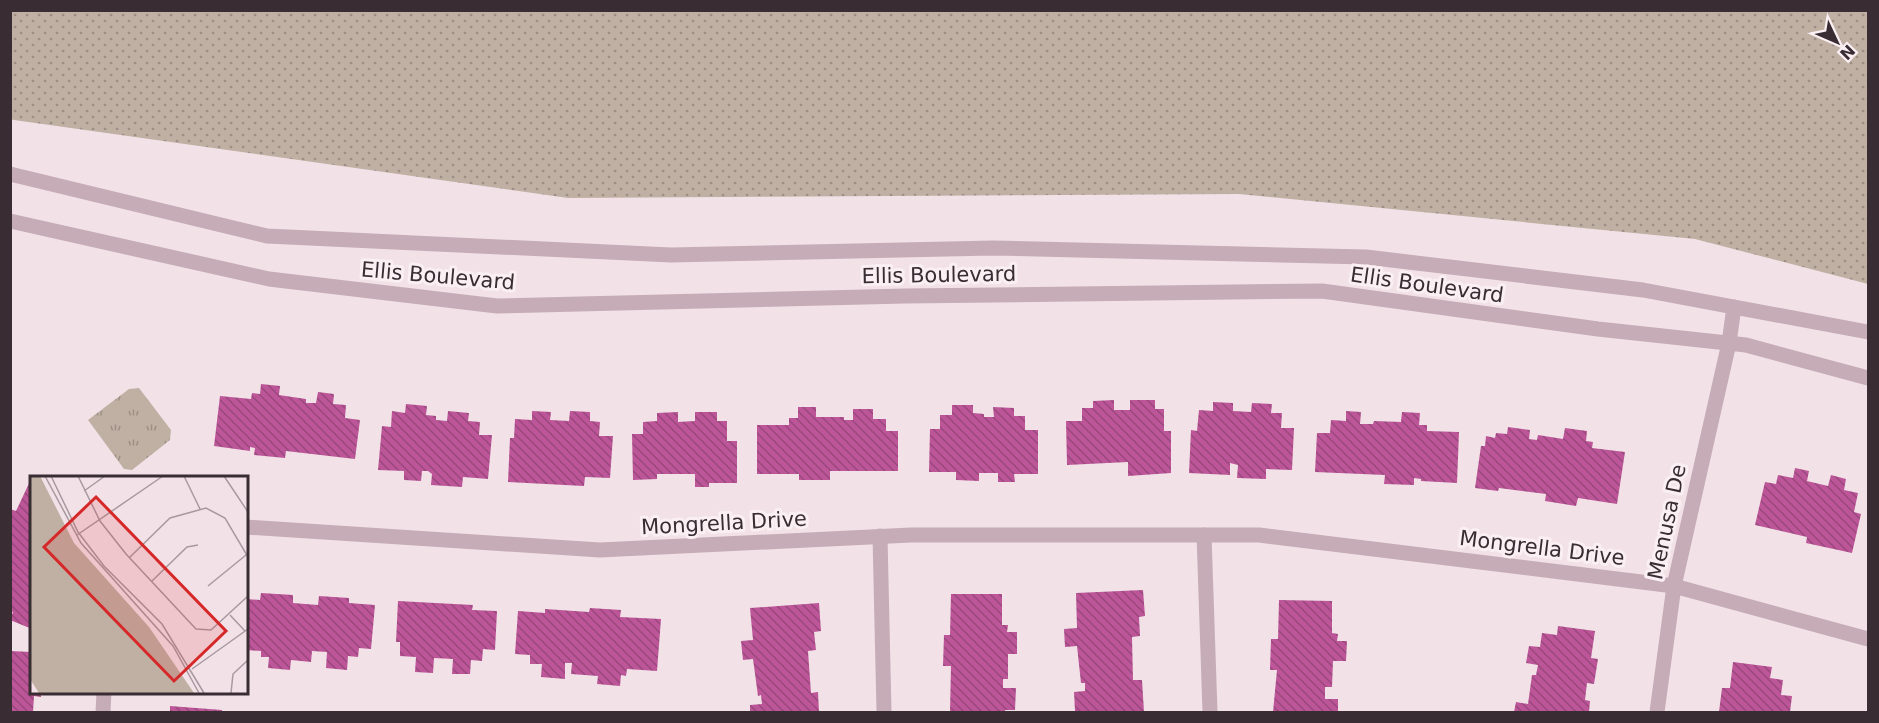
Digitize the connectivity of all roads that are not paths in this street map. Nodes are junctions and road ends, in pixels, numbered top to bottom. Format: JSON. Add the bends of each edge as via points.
{"nodes":[{"id":1,"x":10,"y":174,"type":"edge"},
{"id":2,"x":10,"y":221,"type":"edge"},
{"id":3,"x":1734,"y":307,"type":"junction"},
{"id":4,"x":1869,"y":332,"type":"edge"},
{"id":5,"x":1729,"y":343,"type":"junction"},
{"id":6,"x":1869,"y":378,"type":"edge"},
{"id":7,"x":248,"y":527,"type":"edge"},
{"id":8,"x":1204,"y":535,"type":"junction"},
{"id":9,"x":880,"y":536,"type":"junction"},
{"id":10,"x":1674,"y":585,"type":"junction"},
{"id":11,"x":1869,"y":639,"type":"edge"},
{"id":12,"x":104,"y":693,"type":"edge"},
{"id":13,"x":103,"y":712,"type":"edge"},
{"id":14,"x":884,"y":712,"type":"edge"},
{"id":15,"x":1210,"y":712,"type":"edge"},
{"id":16,"x":1657,"y":712,"type":"edge"}],
"edges":[{"from":1,"to":3,"type":"street","name":"Ellis Boulevard","via":[[267,236],[671,255],[993,248],[1366,256],[1643,290]]},
{"from":2,"to":5,"type":"street","name":"Ellis Boulevard","via":[[269,279],[497,306],[1322,291]]},
{"from":3,"to":4,"type":"street","name":"Ellis Boulevard"},
{"from":3,"to":5,"type":"street","name":"Menusa De"},
{"from":5,"to":6,"type":"street","name":"Ellis Boulevard"},
{"from":5,"to":10,"type":"street","name":"Menusa De"},
{"from":7,"to":9,"type":"street","name":"Mongrella Drive","via":[[600,550]]},
{"from":8,"to":9,"type":"street","name":"Mongrella Drive"},
{"from":8,"to":10,"type":"street","name":"Mongrella Drive","via":[[1259,535]]},
{"from":8,"to":15,"type":"street"},
{"from":9,"to":14,"type":"street"},
{"from":10,"to":11,"type":"street","name":"Mongrella Drive"},
{"from":10,"to":16,"type":"street","name":"Menusa De"},
{"from":12,"to":13,"type":"street"}]}
